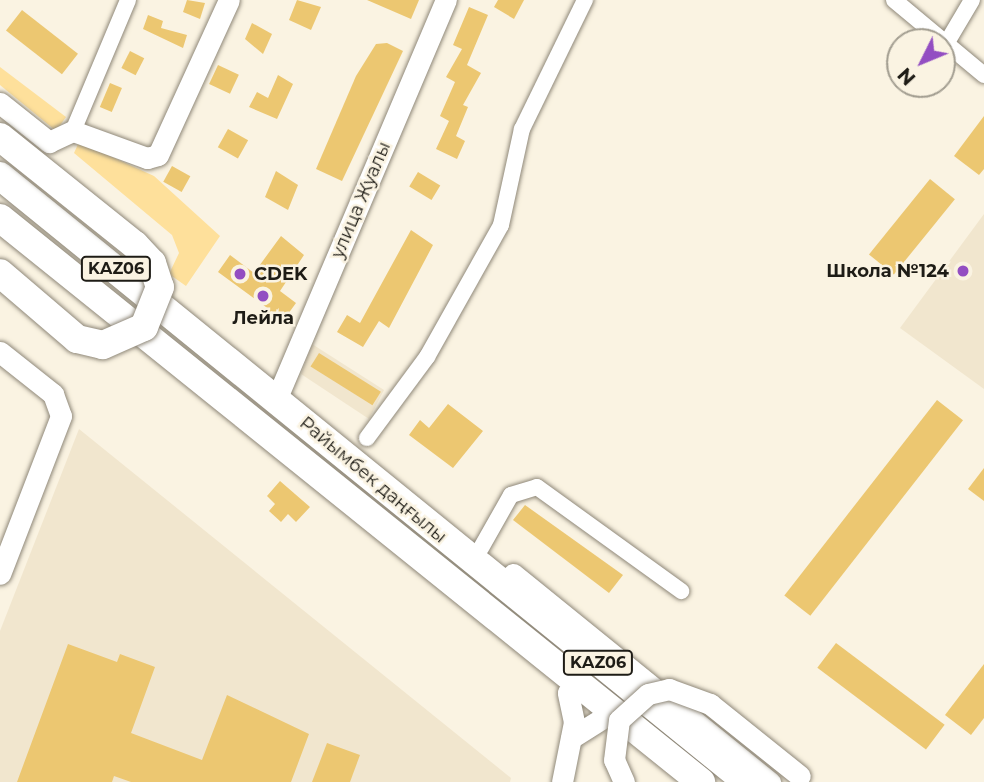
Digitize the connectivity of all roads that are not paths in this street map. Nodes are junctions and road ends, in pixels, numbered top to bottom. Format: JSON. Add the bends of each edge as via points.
{"nodes":[{"id":1,"x":128,"y":0,"type":"edge"},
{"id":2,"x":229,"y":0,"type":"edge"},
{"id":3,"x":446,"y":0,"type":"edge"},
{"id":4,"x":585,"y":0,"type":"edge"},
{"id":5,"x":894,"y":0,"type":"edge"},
{"id":6,"x":972,"y":0,"type":"edge"},
{"id":7,"x":927,"y":28,"type":"edge"},
{"id":8,"x":955,"y":28,"type":"edge"},
{"id":9,"x":956,"y":52,"type":"edge"},
{"id":10,"x":984,"y":75,"type":"edge"},
{"id":11,"x":0,"y":103,"type":"edge"},
{"id":12,"x":72,"y":131,"type":"junction"},
{"id":13,"x":0,"y":137,"type":"edge"},
{"id":14,"x":0,"y":176,"type":"edge"},
{"id":15,"x":0,"y":218,"type":"edge"},
{"id":16,"x":0,"y":273,"type":"edge"},
{"id":17,"x":0,"y":352,"type":"edge"},
{"id":18,"x":276,"y":400,"type":"junction"},
{"id":19,"x":367,"y":438,"type":"dead end"},
{"id":20,"x":349,"y":459,"type":"junction"},
{"id":21,"x":368,"y":514,"type":"junction"},
{"id":22,"x":481,"y":548,"type":"junction"},
{"id":23,"x":0,"y":573,"type":"edge"},
{"id":24,"x":681,"y":591,"type":"dead end"},
{"id":25,"x":568,"y":693,"type":"junction"},
{"id":26,"x":601,"y":719,"type":"junction"},
{"id":27,"x":571,"y":738,"type":"junction"},
{"id":28,"x":803,"y":779,"type":"edge"},
{"id":29,"x":562,"y":782,"type":"edge"},
{"id":30,"x":624,"y":782,"type":"edge"},
{"id":31,"x":679,"y":782,"type":"edge"},
{"id":32,"x":701,"y":782,"type":"edge"},
{"id":33,"x":747,"y":782,"type":"edge"},
{"id":34,"x":770,"y":782,"type":"edge"}],
"edges":[{"from":1,"to":12,"type":"street"},
{"from":2,"to":12,"type":"main road","via":[[158,155],[147,158]]},
{"from":3,"to":18,"type":"main road","name":"улица Жуалы"},
{"from":4,"to":19,"type":"street","via":[[522,129],[501,225],[427,357]]},
{"from":5,"to":7,"type":"street"},
{"from":6,"to":8,"type":"street"},
{"from":9,"to":10,"type":"street"},
{"from":11,"to":12,"type":"main road","via":[[50,142]]},
{"from":13,"to":16,"type":"highway","bridge":true,"via":[[135,245],[152,263],[160,287],[144,327],[103,345],[77,339]]},
{"from":14,"to":18,"type":"highway","name":"Райымбек даңғылы","number":"KАZ06"},
{"from":15,"to":21,"type":"highway","name":"Райымбек даңғылы","number":"KАZ06"},
{"from":17,"to":23,"type":"main road","via":[[53,394],[61,416]]},
{"from":18,"to":20,"type":"highway","name":"Райымбек даңғылы","number":"KАZ06"},
{"from":20,"to":22,"type":"main road","via":[[402,485]]},
{"from":20,"to":33,"type":"highway","name":"Райымбек даңғылы","number":"KАZ06"},
{"from":21,"to":25,"type":"main road","via":[[411,567]]},
{"from":21,"to":32,"type":"highway","name":"Райымбек даңғылы","number":"KАZ06"},
{"from":22,"to":24,"type":"street","via":[[511,495],[537,487]]},
{"from":22,"to":34,"type":"main road"},
{"from":25,"to":26,"type":"main road"},
{"from":25,"to":27,"type":"main road"},
{"from":26,"to":27,"type":"main road"},
{"from":26,"to":31,"type":"main road"},
{"from":27,"to":29,"type":"main road"},
{"from":28,"to":30,"type":"main road","bridge":true,"via":[[710,704],[669,689],[648,694],[619,720],[614,760]]}]}
